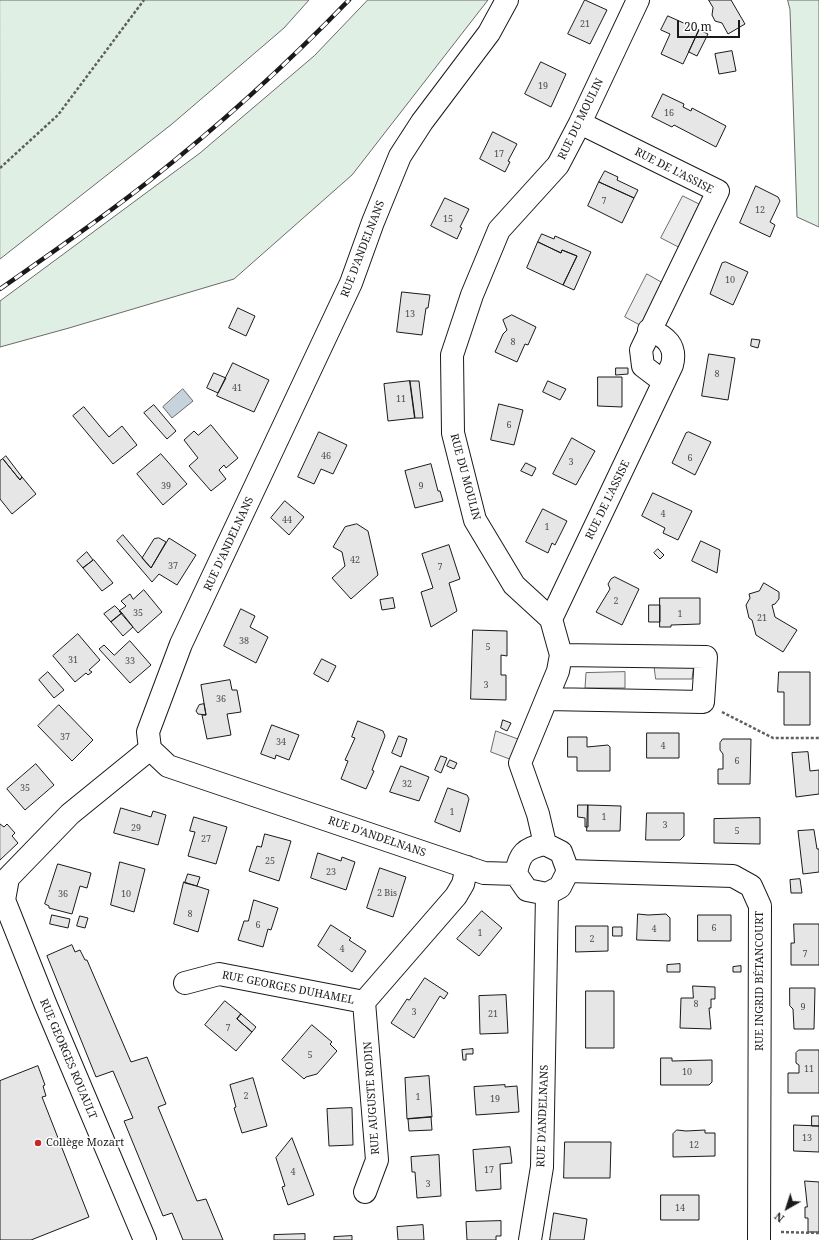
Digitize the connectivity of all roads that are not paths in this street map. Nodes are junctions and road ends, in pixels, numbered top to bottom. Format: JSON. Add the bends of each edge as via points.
{"nodes":[{"id":1,"x":507,"y":0,"type":"edge"},
{"id":2,"x":638,"y":0,"type":"edge"},
{"id":3,"x":580,"y":123,"type":"junction"},
{"id":4,"x":649,"y":330,"type":"junction"},
{"id":5,"x":664,"y":382,"type":"junction"},
{"id":6,"x":551,"y":619,"type":"junction"},
{"id":7,"x":561,"y":655,"type":"junction"},
{"id":8,"x":547,"y":699,"type":"junction"},
{"id":9,"x":150,"y":749,"type":"junction"},
{"id":10,"x":545,"y":844,"type":"junction"},
{"id":11,"x":467,"y":867,"type":"junction"},
{"id":12,"x":568,"y":871,"type":"junction"},
{"id":13,"x":516,"y":874,"type":"junction"},
{"id":14,"x":547,"y":894,"type":"junction"},
{"id":15,"x":2,"y":900,"type":"edge"},
{"id":16,"x":186,"y":983,"type":"dead end"},
{"id":17,"x":364,"y":1002,"type":"junction"},
{"id":18,"x":365,"y":1192,"type":"dead end"},
{"id":19,"x":760,"y":1236,"type":"edge"},
{"id":20,"x":145,"y":1240,"type":"edge"},
{"id":21,"x":530,"y":1240,"type":"edge"}],
"edges":[{"from":1,"to":9,"type":"street","name":"RUE D'ANDELNANS","via":[[489,33],[422,122],[400,156],[351,283],[182,644],[148,732]]},
{"from":2,"to":3,"type":"street","name":"RUE DU MOULIN"},
{"from":3,"to":4,"type":"street","name":"RUE DE L'ASSISE","via":[[718,191]]},
{"from":3,"to":6,"type":"street","name":"RUE DU MOULIN","via":[[558,164],[499,230],[472,294],[452,355],[453,433],[475,520],[514,585]]},
{"from":4,"to":5,"type":"street","name":"RUE DE L'ASSISE","via":[[641,350],[643,366]]},
{"from":4,"to":5,"type":"street","name":"RUE DE L'ASSISE","via":[[671,345],[674,355]]},
{"from":5,"to":6,"type":"street","name":"RUE DE L'ASSISE"},
{"from":6,"to":7,"type":"street"},
{"from":7,"to":8,"type":"street"},
{"from":7,"to":8,"type":"street","via":[[706,657],[704,702]]},
{"from":8,"to":10,"type":"street","via":[[520,763],[538,814]]},
{"from":9,"to":11,"type":"street","name":"RUE D'ANDELNANS","via":[[168,766]]},
{"from":9,"to":15,"type":"street","via":[[59,825],[8,878]]},
{"from":10,"to":12,"type":"street","via":[[561,852]]},
{"from":10,"to":13,"type":"street","via":[[529,847],[518,860]]},
{"from":11,"to":13,"type":"street","name":"RUE D'ANDELNANS","via":[[484,873]]},
{"from":11,"to":17,"type":"street","name":"RUE GEORGES DUHAMEL","via":[[463,884],[456,896]]},
{"from":12,"to":14,"type":"street","via":[[560,887]]},
{"from":12,"to":19,"type":"street","name":"RUE INGRID BÉTANCOURT","via":[[733,876],[751,886],[760,906]]},
{"from":13,"to":14,"type":"street","via":[[527,890]]},
{"from":14,"to":21,"type":"street","name":"RUE D'ANDELNANS","via":[[542,1167]]},
{"from":15,"to":20,"type":"street","name":"RUE GEORGES ROUAULT"},
{"from":16,"to":17,"type":"street","name":"RUE GEORGES DUHAMEL","via":[[219,974]]},
{"from":17,"to":18,"type":"street","name":"RUE AUGUSTE RODIN","via":[[377,1160]]}]}
